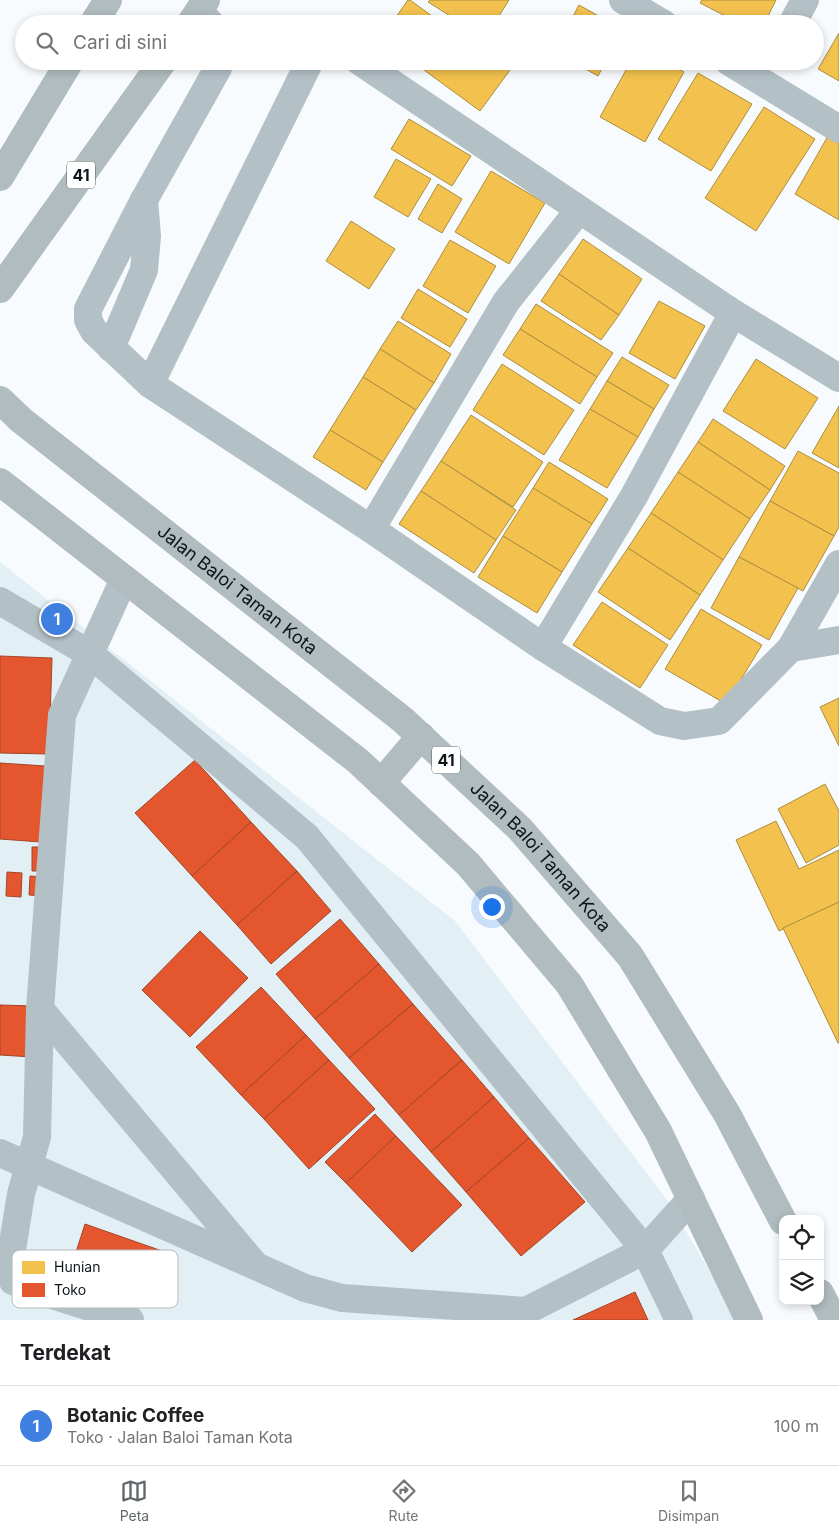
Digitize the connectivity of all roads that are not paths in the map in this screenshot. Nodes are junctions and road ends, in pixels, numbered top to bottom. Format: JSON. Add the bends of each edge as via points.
{"nodes":[{"id":1,"x":108,"y":0,"type":"edge"},
{"id":2,"x":624,"y":0,"type":"edge"},
{"id":3,"x":805,"y":0,"type":"edge"},
{"id":4,"x":99,"y":15,"type":"edge"},
{"id":5,"x":649,"y":15,"type":"edge"},
{"id":6,"x":797,"y":15,"type":"edge"},
{"id":7,"x":65,"y":70,"type":"edge"},
{"id":8,"x":157,"y":70,"type":"edge"},
{"id":9,"x":213,"y":70,"type":"edge"},
{"id":10,"x":306,"y":70,"type":"edge"},
{"id":11,"x":372,"y":70,"type":"edge"},
{"id":12,"x":765,"y":71,"type":"edge"},
{"id":13,"x":839,"y":129,"type":"edge"},
{"id":14,"x":0,"y":178,"type":"edge"},
{"id":15,"x":144,"y":200,"type":"junction"},
{"id":16,"x":579,"y":210,"type":"junction"},
{"id":17,"x":0,"y":289,"type":"edge"},
{"id":18,"x":733,"y":313,"type":"junction"},
{"id":19,"x":111,"y":348,"type":"junction"},
{"id":20,"x":839,"y":378,"type":"edge"},
{"id":21,"x":150,"y":384,"type":"junction"},
{"id":22,"x":0,"y":400,"type":"edge"},
{"id":23,"x":0,"y":482,"type":"edge"},
{"id":24,"x":371,"y":529,"type":"junction"},
{"id":25,"x":839,"y":564,"type":"edge"},
{"id":26,"x":124,"y":579,"type":"junction"},
{"id":27,"x":0,"y":602,"type":"edge"},
{"id":28,"x":839,"y":640,"type":"edge"},
{"id":29,"x":543,"y":647,"type":"junction"},
{"id":30,"x":791,"y":648,"type":"junction"},
{"id":31,"x":90,"y":654,"type":"junction"},
{"id":32,"x":421,"y":736,"type":"junction"},
{"id":33,"x":381,"y":783,"type":"junction"},
{"id":34,"x":40,"y":1009,"type":"junction"},
{"id":35,"x":0,"y":1153,"type":"edge"},
{"id":36,"x":28,"y":1165,"type":"junction"},
{"id":37,"x":0,"y":1167,"type":"edge"},
{"id":38,"x":691,"y":1199,"type":"junction"},
{"id":39,"x":780,"y":1215,"type":"edge"},
{"id":40,"x":645,"y":1250,"type":"junction"},
{"id":41,"x":259,"y":1270,"type":"junction"},
{"id":42,"x":12,"y":1276,"type":"edge"},
{"id":43,"x":824,"y":1301,"type":"edge"},
{"id":44,"x":94,"y":1308,"type":"edge"},
{"id":45,"x":528,"y":1315,"type":"edge"},
{"id":46,"x":130,"y":1320,"type":"edge"},
{"id":47,"x":679,"y":1320,"type":"edge"},
{"id":48,"x":749,"y":1320,"type":"edge"},
{"id":49,"x":834,"y":1320,"type":"edge"}],
"edges":[{"from":1,"to":4,"type":"highway"},
{"from":2,"to":5,"type":"street"},
{"from":3,"to":6,"type":"street"},
{"from":7,"to":14,"type":"highway"},
{"from":8,"to":17,"type":"highway","number":"41"},
{"from":9,"to":15,"type":"street"},
{"from":10,"to":21,"type":"street"},
{"from":11,"to":16,"type":"street"},
{"from":12,"to":13,"type":"street"},
{"from":15,"to":19,"type":"street","via":[[147,236],[144,270]]},
{"from":15,"to":19,"type":"street","via":[[88,309],[88,320],[94,331]]},
{"from":16,"to":18,"type":"street"},
{"from":16,"to":24,"type":"street","via":[[506,302]]},
{"from":18,"to":20,"type":"street"},
{"from":18,"to":29,"type":"street","via":[[634,496]]},
{"from":19,"to":21,"type":"street"},
{"from":21,"to":24,"type":"street"},
{"from":22,"to":32,"type":"highway","name":"Jalan Baloi Taman Kota","number":"41","via":[[21,420]]},
{"from":23,"to":26,"type":"highway"},
{"from":24,"to":29,"type":"street"},
{"from":25,"to":30,"type":"street"},
{"from":26,"to":31,"type":"street"},
{"from":26,"to":33,"type":"highway","via":[[358,761]]},
{"from":27,"to":31,"type":"street"},
{"from":28,"to":30,"type":"street"},
{"from":29,"to":30,"type":"street","via":[[660,722],[684,726],[719,721]]},
{"from":31,"to":34,"type":"street","via":[[62,715]]},
{"from":31,"to":40,"type":"street","via":[[307,837]]},
{"from":32,"to":33,"type":"highway"},
{"from":32,"to":39,"type":"highway","name":"Jalan Baloi Taman Kota","number":"41","via":[[520,829],[630,956],[727,1114]]},
{"from":33,"to":38,"type":"highway","via":[[468,864],[569,984],[658,1131]]},
{"from":34,"to":36,"type":"street","via":[[37,1137]]},
{"from":34,"to":41,"type":"street"},
{"from":35,"to":36,"type":"street"},
{"from":36,"to":37,"type":"street"},
{"from":36,"to":41,"type":"street"},
{"from":36,"to":42,"type":"street","via":[[9,1268]]},
{"from":38,"to":40,"type":"street"},
{"from":38,"to":48,"type":"highway"},
{"from":40,"to":45,"type":"street"},
{"from":40,"to":47,"type":"street"},
{"from":41,"to":45,"type":"street","via":[[342,1298]]},
{"from":43,"to":49,"type":"highway"},
{"from":44,"to":46,"type":"street"}]}
